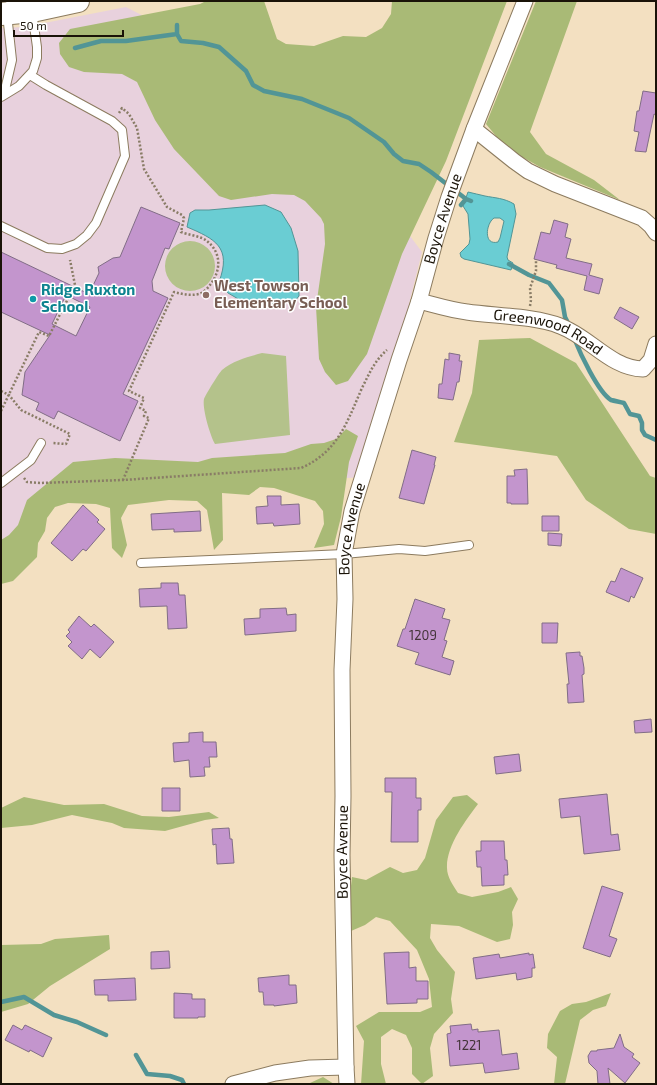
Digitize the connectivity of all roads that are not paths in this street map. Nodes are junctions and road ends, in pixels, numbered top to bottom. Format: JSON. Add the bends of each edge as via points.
{"nodes":[{"id":1,"x":78,"y":1,"type":"edge"},
{"id":2,"x":525,"y":1,"type":"edge"},
{"id":3,"x":29,"y":6,"type":"edge"},
{"id":4,"x":6,"y":10,"type":"edge"},
{"id":5,"x":30,"y":75,"type":"junction"},
{"id":6,"x":3,"y":95,"type":"edge"},
{"id":7,"x":474,"y":129,"type":"junction"},
{"id":8,"x":1,"y":226,"type":"edge"},
{"id":9,"x":656,"y":233,"type":"edge"},
{"id":10,"x":419,"y":301,"type":"junction"},
{"id":11,"x":656,"y":344,"type":"edge"},
{"id":12,"x":41,"y":443,"type":"road end"},
{"id":13,"x":1,"y":483,"type":"edge"},
{"id":14,"x":469,"y":545,"type":"dead end"},
{"id":15,"x":344,"y":554,"type":"junction"},
{"id":16,"x":141,"y":563,"type":"dead end"},
{"id":17,"x":346,"y":1067,"type":"junction"},
{"id":18,"x":233,"y":1084,"type":"edge"},
{"id":19,"x":347,"y":1084,"type":"edge"}],
"edges":[{"from":1,"to":3,"type":"main road"},
{"from":2,"to":7,"type":"street","name":"Boyce Avenue"},
{"from":3,"to":4,"type":"main road"},
{"from":3,"to":5,"type":"lane","via":[[36,34],[37,58]]},
{"from":4,"to":6,"type":"lane","via":[[12,60]]},
{"from":5,"to":6,"type":"lane","via":[[19,86]]},
{"from":5,"to":8,"type":"lane","via":[[112,121],[122,130],[125,156],[96,223],[76,244],[62,249],[47,248]]},
{"from":7,"to":9,"type":"street","via":[[528,171],[642,218]]},
{"from":7,"to":10,"type":"street","name":"Boyce Avenue","via":[[436,238]]},
{"from":10,"to":11,"type":"street","name":"Greenwood Road","via":[[450,310],[561,326],[610,359],[633,369],[643,369],[651,360]]},
{"from":10,"to":15,"type":"street","name":"Boyce Avenue","via":[[352,511]]},
{"from":12,"to":13,"type":"lane","via":[[31,460]]},
{"from":14,"to":15,"type":"lane","via":[[425,551],[399,549]]},
{"from":15,"to":16,"type":"lane"},
{"from":15,"to":17,"type":"street","name":"Boyce Avenue","via":[[342,855]]},
{"from":17,"to":18,"type":"street","via":[[310,1068],[275,1073]]},
{"from":17,"to":19,"type":"street","name":"Boyce Avenue"}]}
